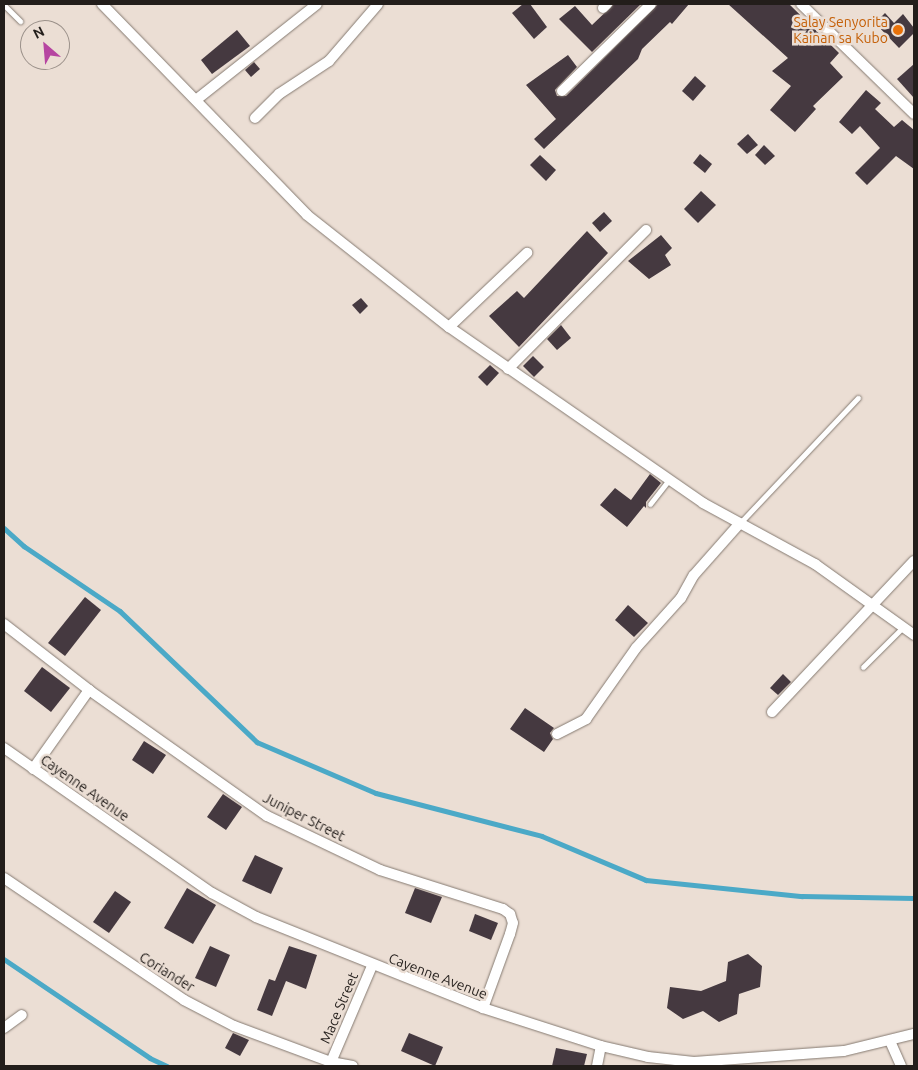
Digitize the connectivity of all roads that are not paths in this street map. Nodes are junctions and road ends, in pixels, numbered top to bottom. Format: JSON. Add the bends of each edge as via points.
{"nodes":[{"id":1,"x":102,"y":4,"type":"edge"},
{"id":2,"x":317,"y":4,"type":"edge"},
{"id":3,"x":378,"y":4,"type":"edge"},
{"id":4,"x":651,"y":4,"type":"edge"},
{"id":5,"x":801,"y":4,"type":"edge"},
{"id":6,"x":4,"y":5,"type":"edge"},
{"id":7,"x":20,"y":21,"type":"dead end"},
{"id":8,"x":562,"y":91,"type":"dead end"},
{"id":9,"x":196,"y":100,"type":"junction"},
{"id":10,"x":914,"y":114,"type":"edge"},
{"id":11,"x":255,"y":118,"type":"dead end"},
{"id":12,"x":646,"y":230,"type":"dead end"},
{"id":13,"x":528,"y":253,"type":"dead end"},
{"id":14,"x":449,"y":327,"type":"junction"},
{"id":15,"x":508,"y":369,"type":"junction"},
{"id":16,"x":858,"y":398,"type":"dead end"},
{"id":17,"x":669,"y":480,"type":"junction"},
{"id":18,"x":650,"y":504,"type":"dead end"},
{"id":19,"x":740,"y":523,"type":"junction"},
{"id":20,"x":914,"y":561,"type":"edge"},
{"id":21,"x":873,"y":604,"type":"junction"},
{"id":22,"x":4,"y":624,"type":"edge"},
{"id":23,"x":903,"y":627,"type":"junction"},
{"id":24,"x":914,"y":635,"type":"edge"},
{"id":25,"x":863,"y":667,"type":"dead end"},
{"id":26,"x":89,"y":690,"type":"junction"},
{"id":27,"x":772,"y":712,"type":"dead end"},
{"id":28,"x":558,"y":734,"type":"dead end"},
{"id":29,"x":4,"y":748,"type":"edge"},
{"id":30,"x":33,"y":769,"type":"junction"},
{"id":31,"x":4,"y":878,"type":"edge"},
{"id":32,"x":372,"y":966,"type":"junction"},
{"id":33,"x":483,"y":1008,"type":"junction"},
{"id":34,"x":22,"y":1015,"type":"dead end"},
{"id":35,"x":4,"y":1028,"type":"edge"},
{"id":36,"x":914,"y":1034,"type":"edge"},
{"id":37,"x":890,"y":1042,"type":"junction"},
{"id":38,"x":602,"y":1046,"type":"junction"},
{"id":39,"x":331,"y":1062,"type":"junction"},
{"id":40,"x":693,"y":1064,"type":"edge"},
{"id":41,"x":353,"y":1066,"type":"edge"},
{"id":42,"x":598,"y":1066,"type":"edge"},
{"id":43,"x":901,"y":1066,"type":"edge"}],
"edges":[{"from":1,"to":9,"type":"street"},
{"from":2,"to":9,"type":"street"},
{"from":3,"to":11,"type":"street","via":[[329,61],[279,94]]},
{"from":4,"to":8,"type":"street"},
{"from":5,"to":10,"type":"street"},
{"from":6,"to":7,"type":"lane"},
{"from":9,"to":14,"type":"street","via":[[307,214]]},
{"from":12,"to":15,"type":"street"},
{"from":13,"to":14,"type":"street"},
{"from":14,"to":15,"type":"street"},
{"from":15,"to":17,"type":"street"},
{"from":16,"to":19,"type":"lane"},
{"from":17,"to":18,"type":"lane"},
{"from":17,"to":19,"type":"street"},
{"from":19,"to":21,"type":"street","via":[[814,564]]},
{"from":19,"to":28,"type":"street","via":[[636,648],[586,719]]},
{"from":20,"to":21,"type":"street"},
{"from":21,"to":23,"type":"street"},
{"from":21,"to":27,"type":"street"},
{"from":22,"to":26,"type":"street","name":"Juniper Street"},
{"from":23,"to":24,"type":"street"},
{"from":23,"to":25,"type":"lane"},
{"from":26,"to":30,"type":"street"},
{"from":26,"to":33,"type":"street","name":"Juniper Street","via":[[267,816],[380,870],[510,914],[513,923],[510,934]]},
{"from":29,"to":30,"type":"street","name":"Cayenne Avenue"},
{"from":30,"to":32,"type":"street","name":"Cayenne Avenue","via":[[212,893],[256,917]]},
{"from":31,"to":39,"type":"street","name":"Coriander","via":[[184,1000],[234,1026]]},
{"from":32,"to":33,"type":"street","name":"Cayenne Avenue"},
{"from":32,"to":39,"type":"street","name":"Mace Street"},
{"from":33,"to":38,"type":"street","name":"Cayenne Avenue"},
{"from":34,"to":35,"type":"street"},
{"from":36,"to":37,"type":"street","name":"Cayenne Avenue"},
{"from":37,"to":40,"type":"street","name":"Cayenne Avenue","via":[[816,1054]]},
{"from":37,"to":43,"type":"street"},
{"from":38,"to":40,"type":"street","name":"Cayenne Avenue"},
{"from":38,"to":42,"type":"street"},
{"from":39,"to":41,"type":"street","name":"Coriander"}]}
